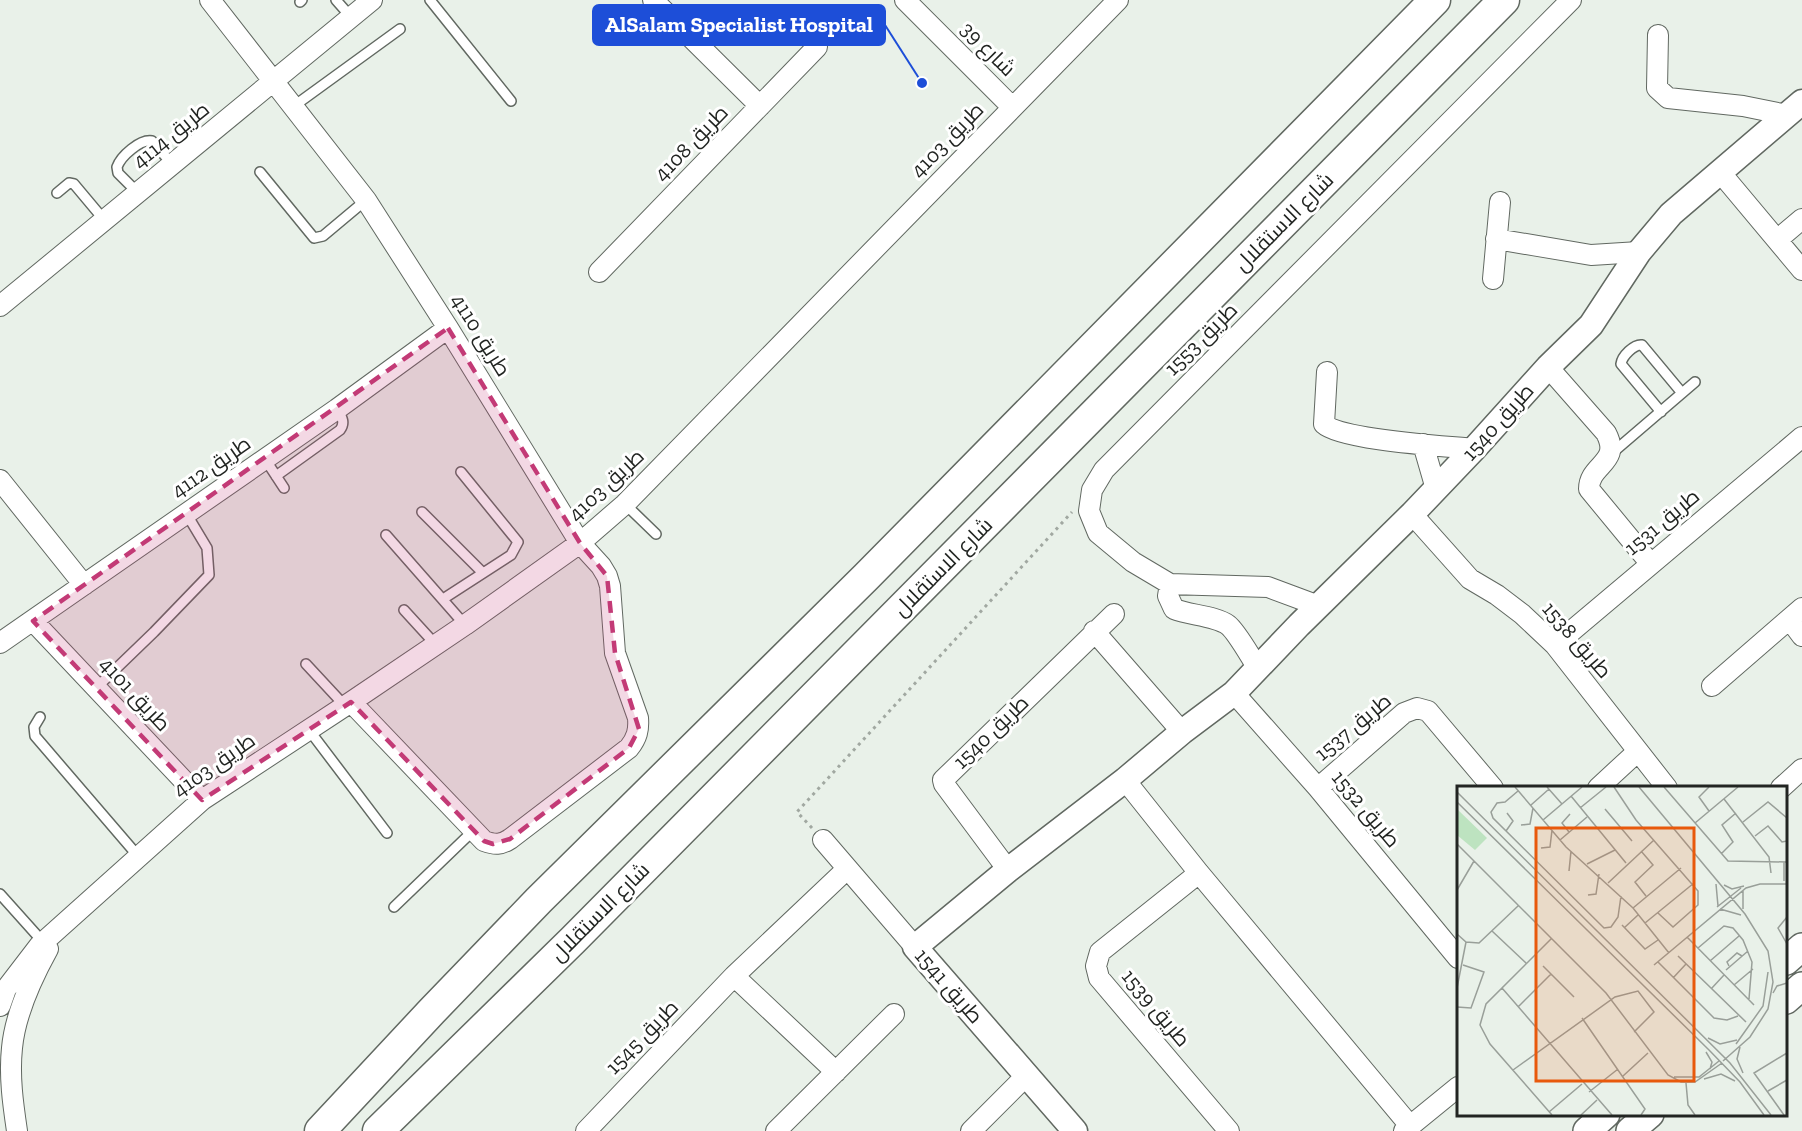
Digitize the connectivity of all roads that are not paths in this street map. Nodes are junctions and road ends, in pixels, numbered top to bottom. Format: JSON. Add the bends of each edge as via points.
{"nodes":[{"id":1,"x":210,"y":0,"type":"edge"},
{"id":2,"x":336,"y":0,"type":"edge"},
{"id":3,"x":372,"y":0,"type":"edge"},
{"id":4,"x":430,"y":0,"type":"edge"},
{"id":5,"x":653,"y":0,"type":"edge"},
{"id":6,"x":905,"y":0,"type":"edge"},
{"id":7,"x":1118,"y":0,"type":"edge"},
{"id":8,"x":1435,"y":0,"type":"edge"},
{"id":9,"x":1504,"y":0,"type":"edge"},
{"id":10,"x":1571,"y":0,"type":"edge"},
{"id":11,"x":351,"y":17,"type":"junction"},
{"id":12,"x":400,"y":29,"type":"dead end"},
{"id":13,"x":1658,"y":35,"type":"dead end"},
{"id":14,"x":817,"y":47,"type":"dead end"},
{"id":15,"x":274,"y":82,"type":"junction"},
{"id":16,"x":511,"y":101,"type":"dead end"},
{"id":17,"x":294,"y":106,"type":"junction"},
{"id":18,"x":760,"y":106,"type":"junction"},
{"id":19,"x":1743,"y":106,"type":"junction"},
{"id":20,"x":1012,"y":107,"type":"junction"},
{"id":21,"x":1795,"y":108,"type":"edge"},
{"id":22,"x":1762,"y":136,"type":"junction"},
{"id":23,"x":173,"y":165,"type":"junction"},
{"id":24,"x":260,"y":172,"type":"dead end"},
{"id":25,"x":1720,"y":172,"type":"junction"},
{"id":26,"x":138,"y":193,"type":"junction"},
{"id":27,"x":57,"y":194,"type":"dead end"},
{"id":28,"x":366,"y":200,"type":"junction"},
{"id":29,"x":1500,"y":202,"type":"dead end"},
{"id":30,"x":1802,"y":219,"type":"edge"},
{"id":31,"x":105,"y":220,"type":"junction"},
{"id":32,"x":1496,"y":239,"type":"junction"},
{"id":33,"x":1778,"y":240,"type":"junction"},
{"id":34,"x":1639,"y":252,"type":"junction"},
{"id":35,"x":1591,"y":255,"type":"junction"},
{"id":36,"x":1802,"y":270,"type":"edge"},
{"id":37,"x":599,"y":272,"type":"dead end"},
{"id":38,"x":1493,"y":279,"type":"dead end"},
{"id":39,"x":1621,"y":279,"type":"junction"},
{"id":40,"x":0,"y":306,"type":"edge"},
{"id":41,"x":448,"y":328,"type":"junction"},
{"id":42,"x":1548,"y":367,"type":"junction"},
{"id":43,"x":1327,"y":372,"type":"dead end"},
{"id":44,"x":1695,"y":382,"type":"dead end"},
{"id":45,"x":1682,"y":393,"type":"junction"},
{"id":46,"x":337,"y":409,"type":"junction"},
{"id":47,"x":1661,"y":412,"type":"junction"},
{"id":48,"x":1800,"y":442,"type":"edge"},
{"id":49,"x":1423,"y":444,"type":"junction"},
{"id":50,"x":1474,"y":449,"type":"junction"},
{"id":51,"x":1610,"y":455,"type":"junction"},
{"id":52,"x":265,"y":459,"type":"junction"},
{"id":53,"x":461,"y":472,"type":"dead end"},
{"id":54,"x":276,"y":476,"type":"junction"},
{"id":55,"x":0,"y":480,"type":"edge"},
{"id":56,"x":284,"y":488,"type":"dead end"},
{"id":57,"x":1436,"y":489,"type":"junction"},
{"id":58,"x":626,"y":504,"type":"junction"},
{"id":59,"x":422,"y":512,"type":"dead end"},
{"id":60,"x":186,"y":513,"type":"junction"},
{"id":61,"x":1412,"y":514,"type":"junction"},
{"id":62,"x":656,"y":534,"type":"dead end"},
{"id":63,"x":386,"y":535,"type":"dead end"},
{"id":64,"x":580,"y":543,"type":"junction"},
{"id":65,"x":1650,"y":562,"type":"junction"},
{"id":66,"x":483,"y":573,"type":"junction"},
{"id":67,"x":1170,"y":584,"type":"junction"},
{"id":68,"x":84,"y":585,"type":"junction"},
{"id":69,"x":1280,"y":593,"type":"junction"},
{"id":70,"x":443,"y":599,"type":"junction"},
{"id":71,"x":1319,"y":606,"type":"junction"},
{"id":72,"x":404,"y":610,"type":"dead end"},
{"id":73,"x":1113,"y":614,"type":"dead end"},
{"id":74,"x":1796,"y":614,"type":"edge"},
{"id":75,"x":33,"y":621,"type":"junction"},
{"id":76,"x":465,"y":625,"type":"junction"},
{"id":77,"x":1295,"y":629,"type":"junction"},
{"id":78,"x":1094,"y":631,"type":"junction"},
{"id":79,"x":1802,"y":636,"type":"edge"},
{"id":80,"x":0,"y":643,"type":"edge"},
{"id":81,"x":436,"y":645,"type":"junction"},
{"id":82,"x":1555,"y":645,"type":"junction"},
{"id":83,"x":306,"y":664,"type":"dead end"},
{"id":84,"x":1258,"y":668,"type":"junction"},
{"id":85,"x":1712,"y":686,"type":"dead end"},
{"id":86,"x":96,"y":688,"type":"junction"},
{"id":87,"x":1234,"y":693,"type":"junction"},
{"id":88,"x":348,"y":704,"type":"junction"},
{"id":89,"x":40,"y":717,"type":"dead end"},
{"id":90,"x":309,"y":730,"type":"junction"},
{"id":91,"x":1182,"y":732,"type":"junction"},
{"id":92,"x":1637,"y":752,"type":"junction"},
{"id":93,"x":1802,"y":769,"type":"edge"},
{"id":94,"x":1125,"y":780,"type":"junction"},
{"id":95,"x":1492,"y":786,"type":"edge"},
{"id":96,"x":1600,"y":786,"type":"edge"},
{"id":97,"x":1665,"y":786,"type":"edge"},
{"id":98,"x":1783,"y":786,"type":"edge"},
{"id":99,"x":1318,"y":788,"type":"junction"},
{"id":100,"x":202,"y":800,"type":"junction"},
{"id":101,"x":474,"y":830,"type":"junction"},
{"id":102,"x":387,"y":833,"type":"dead end"},
{"id":103,"x":823,"y":840,"type":"road end"},
{"id":104,"x":138,"y":856,"type":"junction"},
{"id":105,"x":847,"y":869,"type":"junction"},
{"id":106,"x":1008,"y":870,"type":"junction"},
{"id":107,"x":1199,"y":873,"type":"junction"},
{"id":108,"x":0,"y":894,"type":"edge"},
{"id":109,"x":394,"y":907,"type":"dead end"},
{"id":110,"x":60,"y":925,"type":"junction"},
{"id":111,"x":43,"y":942,"type":"junction"},
{"id":112,"x":915,"y":947,"type":"junction"},
{"id":113,"x":1802,"y":947,"type":"edge"},
{"id":114,"x":1457,"y":957,"type":"edge"},
{"id":115,"x":1787,"y":959,"type":"edge"},
{"id":116,"x":734,"y":976,"type":"junction"},
{"id":117,"x":1802,"y":986,"type":"edge"},
{"id":118,"x":1787,"y":998,"type":"edge"},
{"id":119,"x":0,"y":1006,"type":"edge"},
{"id":120,"x":894,"y":1014,"type":"dead end"},
{"id":121,"x":6,"y":1053,"type":"edge"},
{"id":122,"x":836,"y":1072,"type":"junction"},
{"id":123,"x":1026,"y":1076,"type":"junction"},
{"id":124,"x":1457,"y":1088,"type":"edge"},
{"id":125,"x":0,"y":1089,"type":"edge"},
{"id":126,"x":1604,"y":1116,"type":"edge"},
{"id":127,"x":1648,"y":1116,"type":"edge"},
{"id":128,"x":1408,"y":1129,"type":"edge"},
{"id":129,"x":17,"y":1131,"type":"edge"},
{"id":130,"x":320,"y":1131,"type":"edge"},
{"id":131,"x":378,"y":1131,"type":"edge"},
{"id":132,"x":586,"y":1131,"type":"edge"},
{"id":133,"x":777,"y":1131,"type":"edge"},
{"id":134,"x":971,"y":1131,"type":"edge"},
{"id":135,"x":1075,"y":1131,"type":"edge"},
{"id":136,"x":1229,"y":1131,"type":"edge"},
{"id":137,"x":1587,"y":1131,"type":"edge"},
{"id":138,"x":1630,"y":1131,"type":"edge"}],
"edges":[{"from":1,"to":15,"type":"street","name":"طريق 4110"},
{"from":2,"to":11,"type":"lane"},
{"from":3,"to":11,"type":"street","name":"طريق 4114"},
{"from":4,"to":16,"type":"lane"},
{"from":5,"to":18,"type":"street"},
{"from":6,"to":20,"type":"street","name":"شارع 39"},
{"from":7,"to":20,"type":"street","name":"طريق 4103"},
{"from":8,"to":130,"type":"main road","via":[[824,619],[539,900]]},
{"from":9,"to":131,"type":"main road","name":"شارع الاستقلال"},
{"from":10,"to":67,"type":"street","name":"طريق 1553","via":[[1104,470],[1092,490],[1089,512],[1098,533],[1133,562]]},
{"from":11,"to":15,"type":"street","name":"طريق 4114"},
{"from":12,"to":17,"type":"lane"},
{"from":13,"to":19,"type":"street","via":[[1657,88],[1668,98]]},
{"from":14,"to":18,"type":"street","name":"طريق 4108"},
{"from":15,"to":17,"type":"street","name":"طريق 4110"},
{"from":15,"to":23,"type":"street","name":"طريق 4114"},
{"from":17,"to":28,"type":"street","name":"طريق 4110"},
{"from":18,"to":37,"type":"street","name":"طريق 4108"},
{"from":19,"to":21,"type":"street"},
{"from":19,"to":22,"type":"street"},
{"from":20,"to":58,"type":"street","name":"طريق 4103"},
{"from":21,"to":22,"type":"street","name":"طريق 1540"},
{"from":22,"to":25,"type":"street","name":"طريق 1540"},
{"from":23,"to":26,"type":"street","name":"طريق 4114"},
{"from":23,"to":26,"type":"lane","via":[[152,141],[142,142],[117,167]]},
{"from":24,"to":28,"type":"lane","via":[[314,238],[323,236]]},
{"from":25,"to":33,"type":"street"},
{"from":25,"to":34,"type":"street","name":"طريق 1540","via":[[1671,214]]},
{"from":26,"to":31,"type":"street","name":"طريق 4114"},
{"from":27,"to":31,"type":"lane","via":[[69,183],[74,184]]},
{"from":28,"to":41,"type":"street","name":"طريق 4110"},
{"from":29,"to":32,"type":"street"},
{"from":30,"to":33,"type":"street"},
{"from":31,"to":40,"type":"street","name":"طريق 4114"},
{"from":32,"to":35,"type":"street"},
{"from":32,"to":38,"type":"street"},
{"from":33,"to":36,"type":"street"},
{"from":34,"to":35,"type":"street"},
{"from":34,"to":39,"type":"street","name":"طريق 1540"},
{"from":35,"to":39,"type":"street"},
{"from":39,"to":42,"type":"street","name":"طريق 1540","via":[[1591,325]]},
{"from":41,"to":46,"type":"street","name":"طريق 4112"},
{"from":41,"to":64,"type":"street","name":"طريق 4110"},
{"from":42,"to":50,"type":"street","name":"طريق 1540"},
{"from":42,"to":51,"type":"street","via":[[1606,433]]},
{"from":43,"to":49,"type":"street","via":[[1327,427],[1383,440]]},
{"from":44,"to":45,"type":"lane"},
{"from":45,"to":47,"type":"lane"},
{"from":45,"to":47,"type":"lane","via":[[1642,345],[1622,358],[1621,364]]},
{"from":46,"to":52,"type":"street","name":"طريق 4112"},
{"from":46,"to":54,"type":"lane","via":[[343,420],[340,430]]},
{"from":47,"to":51,"type":"lane"},
{"from":48,"to":65,"type":"street","name":"طريق 1531"},
{"from":49,"to":50,"type":"street"},
{"from":49,"to":57,"type":"street"},
{"from":50,"to":57,"type":"street","name":"طريق 1540"},
{"from":51,"to":65,"type":"street","via":[[1590,480],[1589,489]]},
{"from":52,"to":54,"type":"lane"},
{"from":52,"to":60,"type":"street","name":"طريق 4112"},
{"from":53,"to":66,"type":"lane","via":[[518,542],[511,555]]},
{"from":54,"to":56,"type":"lane"},
{"from":55,"to":68,"type":"street"},
{"from":57,"to":61,"type":"street","name":"طريق 1540"},
{"from":58,"to":62,"type":"lane"},
{"from":58,"to":64,"type":"street","name":"طريق 4103"},
{"from":59,"to":66,"type":"lane"},
{"from":60,"to":68,"type":"street","name":"طريق 4112"},
{"from":60,"to":86,"type":"lane","via":[[207,548],[209,574]]},
{"from":61,"to":71,"type":"street","name":"طريق 1540"},
{"from":61,"to":82,"type":"street","name":"طريق 1538","via":[[1470,579],[1522,614]]},
{"from":63,"to":70,"type":"lane"},
{"from":64,"to":76,"type":"street","name":"طريق 4103"},
{"from":64,"to":101,"type":"street","name":"طريق 4110","via":[[602,566],[610,586],[615,653],[638,718],[636,740],[502,844],[484,841]]},
{"from":65,"to":82,"type":"street","name":"طريق 1531"},
{"from":66,"to":70,"type":"lane"},
{"from":67,"to":69,"type":"street","via":[[1268,587]]},
{"from":67,"to":84,"type":"street","via":[[1168,596],[1174,609],[1229,626]]},
{"from":68,"to":75,"type":"street","name":"طريق 4112"},
{"from":69,"to":71,"type":"street"},
{"from":69,"to":77,"type":"street"},
{"from":70,"to":76,"type":"lane"},
{"from":71,"to":77,"type":"street","name":"طريق 1540"},
{"from":72,"to":81,"type":"lane"},
{"from":73,"to":78,"type":"street","name":"طريق 1540"},
{"from":74,"to":79,"type":"street"},
{"from":74,"to":85,"type":"street"},
{"from":75,"to":80,"type":"street","name":"طريق 4112"},
{"from":75,"to":86,"type":"street","name":"طريق 4101"},
{"from":76,"to":81,"type":"street","name":"طريق 4103"},
{"from":77,"to":84,"type":"street","name":"طريق 1540"},
{"from":78,"to":91,"type":"street"},
{"from":78,"to":106,"type":"street","name":"طريق 1540","via":[[943,780]]},
{"from":81,"to":88,"type":"street","name":"طريق 4103"},
{"from":82,"to":92,"type":"street","name":"طريق 1538"},
{"from":83,"to":88,"type":"lane"},
{"from":84,"to":87,"type":"street","name":"طريق 1540"},
{"from":86,"to":100,"type":"street","name":"طريق 4101"},
{"from":87,"to":91,"type":"street","name":"طريق 1540"},
{"from":87,"to":99,"type":"street","name":"طريق 1532"},
{"from":88,"to":90,"type":"street","name":"طريق 4103"},
{"from":88,"to":101,"type":"street"},
{"from":89,"to":104,"type":"lane","via":[[34,727],[35,736]]},
{"from":90,"to":100,"type":"street","name":"طريق 4103"},
{"from":90,"to":102,"type":"lane"},
{"from":91,"to":94,"type":"street","name":"طريق 1540"},
{"from":92,"to":96,"type":"street"},
{"from":92,"to":97,"type":"street","name":"طريق 1538"},
{"from":93,"to":98,"type":"street"},
{"from":94,"to":106,"type":"street","name":"طريق 1540"},
{"from":94,"to":107,"type":"street"},
{"from":95,"to":99,"type":"street","name":"طريق 1537","via":[[1428,711],[1417,708],[1404,713]]},
{"from":99,"to":114,"type":"street","name":"طريق 1532"},
{"from":100,"to":104,"type":"street","name":"طريق 4103"},
{"from":101,"to":109,"type":"lane"},
{"from":103,"to":105,"type":"street","name":"طريق 1541"},
{"from":104,"to":110,"type":"street","name":"طريق 4103"},
{"from":105,"to":112,"type":"street","name":"طريق 1541"},
{"from":105,"to":116,"type":"street","name":"طريق 1545"},
{"from":106,"to":112,"type":"street","name":"طريق 1540"},
{"from":107,"to":128,"type":"street"},
{"from":107,"to":136,"type":"street","name":"طريق 1539","via":[[1100,952],[1096,966],[1099,978]]},
{"from":108,"to":111,"type":"lane"},
{"from":110,"to":111,"type":"street","name":"طريق 4103"},
{"from":110,"to":121,"type":"street","name":"طريق 4103","via":[[30,984]]},
{"from":111,"to":119,"type":"street","name":"طريق 4103","via":[[6,989]]},
{"from":112,"to":123,"type":"street","name":"طريق 1541"},
{"from":113,"to":115,"type":"main road"},
{"from":116,"to":122,"type":"street"},
{"from":116,"to":132,"type":"street","name":"طريق 1545"},
{"from":117,"to":118,"type":"main road"},
{"from":120,"to":122,"type":"street"},
{"from":121,"to":129,"type":"street","name":"طريق 4103"},
{"from":122,"to":133,"type":"street"},
{"from":123,"to":134,"type":"street"},
{"from":123,"to":135,"type":"street","name":"طريق 1541"},
{"from":124,"to":128,"type":"street"},
{"from":125,"to":129,"type":"street"},
{"from":126,"to":137,"type":"main road"},
{"from":127,"to":138,"type":"main road"}]}
